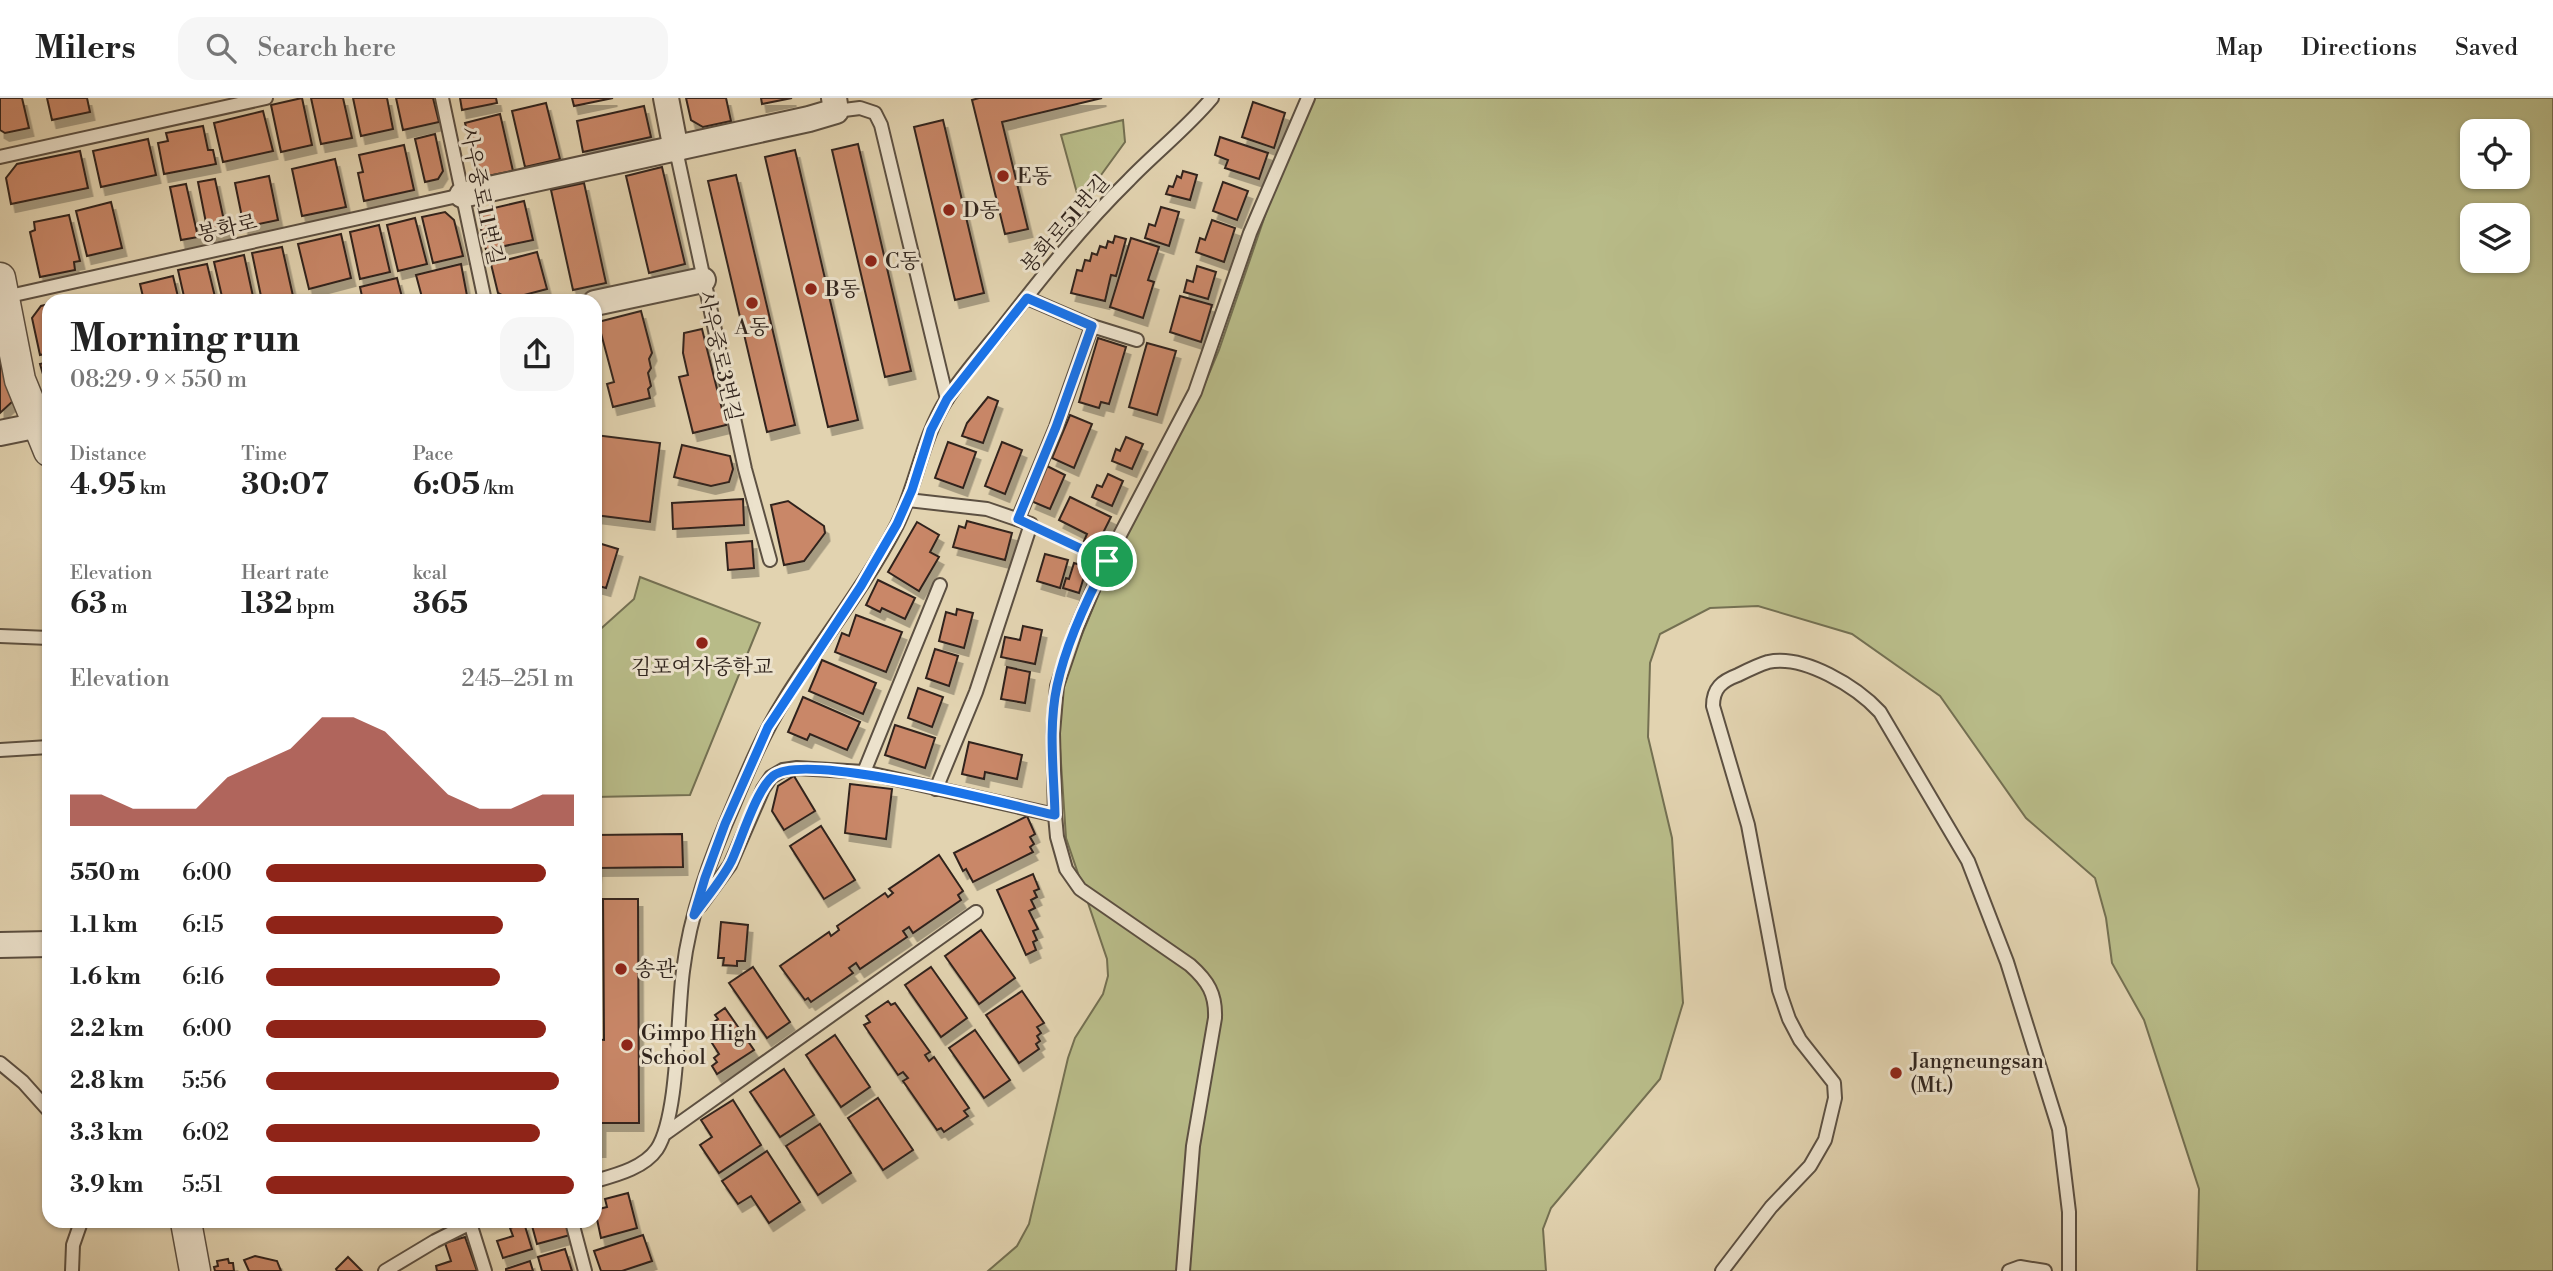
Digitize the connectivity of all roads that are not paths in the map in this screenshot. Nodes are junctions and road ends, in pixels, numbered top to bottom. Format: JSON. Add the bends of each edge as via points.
{"nodes":[{"id":1,"x":265,"y":98,"type":"edge"},
{"id":2,"x":442,"y":98,"type":"edge"},
{"id":3,"x":666,"y":98,"type":"edge"},
{"id":4,"x":1212,"y":98,"type":"edge"},
{"id":5,"x":1308,"y":98,"type":"edge"},
{"id":6,"x":835,"y":104,"type":"edge"},
{"id":7,"x":676,"y":150,"type":"junction"},
{"id":8,"x":0,"y":157,"type":"edge"},
{"id":9,"x":462,"y":195,"type":"junction"},
{"id":10,"x":703,"y":280,"type":"junction"},
{"id":11,"x":1,"y":291,"type":"edge"},
{"id":12,"x":483,"y":294,"type":"edge"},
{"id":13,"x":1027,"y":298,"type":"junction"},
{"id":14,"x":602,"y":302,"type":"edge"},
{"id":15,"x":1092,"y":326,"type":"junction"},
{"id":16,"x":1137,"y":340,"type":"dead end"},
{"id":17,"x":947,"y":399,"type":"junction"},
{"id":18,"x":42,"y":425,"type":"edge"},
{"id":19,"x":0,"y":433,"type":"edge"},
{"id":20,"x":42,"y":433,"type":"edge"},
{"id":21,"x":908,"y":500,"type":"junction"},
{"id":22,"x":1018,"y":519,"type":"junction"},
{"id":23,"x":770,"y":560,"type":"dead end"},
{"id":24,"x":940,"y":585,"type":"dead end"},
{"id":25,"x":0,"y":636,"type":"edge"},
{"id":26,"x":42,"y":638,"type":"edge"},
{"id":27,"x":42,"y":747,"type":"edge"},
{"id":28,"x":0,"y":750,"type":"edge"},
{"id":29,"x":864,"y":772,"type":"junction"},
{"id":30,"x":936,"y":789,"type":"junction"},
{"id":31,"x":1055,"y":815,"type":"junction"},
{"id":32,"x":975,"y":912,"type":"dead end"},
{"id":33,"x":694,"y":915,"type":"junction"},
{"id":34,"x":42,"y":944,"type":"edge"},
{"id":35,"x":0,"y":945,"type":"edge"},
{"id":36,"x":0,"y":1063,"type":"edge"},
{"id":37,"x":42,"y":1103,"type":"edge"},
{"id":38,"x":666,"y":1133,"type":"junction"},
{"id":39,"x":602,"y":1179,"type":"edge"},
{"id":40,"x":79,"y":1228,"type":"edge"},
{"id":41,"x":187,"y":1228,"type":"edge"},
{"id":42,"x":460,"y":1228,"type":"edge"},
{"id":43,"x":473,"y":1228,"type":"edge"},
{"id":44,"x":574,"y":1228,"type":"edge"},
{"id":45,"x":72,"y":1271,"type":"edge"},
{"id":46,"x":195,"y":1271,"type":"edge"},
{"id":47,"x":385,"y":1271,"type":"edge"},
{"id":48,"x":485,"y":1271,"type":"edge"},
{"id":49,"x":585,"y":1271,"type":"edge"},
{"id":50,"x":1183,"y":1271,"type":"edge"},
{"id":51,"x":1722,"y":1271,"type":"edge"},
{"id":52,"x":2009,"y":1271,"type":"edge"},
{"id":53,"x":2045,"y":1271,"type":"edge"},
{"id":54,"x":2069,"y":1271,"type":"edge"}],
"edges":[{"from":1,"to":8,"type":"lane"},
{"from":2,"to":9,"type":"lane","name":"사우중로11번길"},
{"from":3,"to":7,"type":"street","name":"사우중로3번길"},
{"from":4,"to":13,"type":"lane","name":"봉화로51번길","via":[[1127,182]]},
{"from":5,"to":31,"type":"lane","via":[[1259,211],[1195,392],[1077,627],[1057,686]]},
{"from":6,"to":7,"type":"street"},
{"from":6,"to":17,"type":"lane","via":[[875,113],[881,125]]},
{"from":7,"to":9,"type":"street"},
{"from":7,"to":10,"type":"lane","name":"사우중로3번길"},
{"from":9,"to":11,"type":"lane","name":"봉화로"},
{"from":9,"to":12,"type":"lane","name":"사우중로11번길"},
{"from":10,"to":14,"type":"street"},
{"from":10,"to":23,"type":"lane","name":"사우중로3번길"},
{"from":11,"to":18,"type":"street","via":[[20,380]]},
{"from":13,"to":15,"type":"lane"},
{"from":13,"to":17,"type":"lane","name":"봉화로51번길"},
{"from":15,"to":16,"type":"lane"},
{"from":15,"to":22,"type":"lane"},
{"from":17,"to":21,"type":"lane","name":"봉화로51번길","via":[[931,430]]},
{"from":19,"to":20,"type":"street"},
{"from":21,"to":22,"type":"lane","via":[[987,509]]},
{"from":21,"to":33,"type":"lane","name":"봉화로51번길","via":[[874,564],[768,727],[725,824]]},
{"from":22,"to":30,"type":"lane","via":[[1031,524],[976,692]]},
{"from":24,"to":29,"type":"lane"},
{"from":25,"to":26,"type":"lane"},
{"from":27,"to":28,"type":"lane"},
{"from":29,"to":30,"type":"lane","name":"봉화로51번길"},
{"from":29,"to":33,"type":"lane","name":"봉화로51번길","via":[[797,768],[771,777],[730,865]]},
{"from":30,"to":31,"type":"lane","name":"봉화로51번길"},
{"from":31,"to":50,"type":"lane","via":[[1061,856],[1080,889],[1190,965],[1203,977],[1216,1004],[1190,1168]]},
{"from":32,"to":38,"type":"lane"},
{"from":33,"to":38,"type":"lane","name":"봉화로51번길","via":[[683,969]]},
{"from":34,"to":35,"type":"street"},
{"from":36,"to":37,"type":"lane"},
{"from":38,"to":39,"type":"lane","name":"봉화로51번길","via":[[643,1162]]},
{"from":40,"to":45,"type":"lane"},
{"from":41,"to":46,"type":"street"},
{"from":42,"to":47,"type":"lane"},
{"from":43,"to":48,"type":"lane"},
{"from":44,"to":49,"type":"lane"},
{"from":51,"to":54,"type":"lane","via":[[1771,1207],[1810,1166],[1827,1133],[1835,1098],[1834,1083],[1800,1040],[1782,999],[1748,825],[1713,706],[1713,695],[1727,679],[1770,662],[1785,662],[1851,686],[1880,712],[1968,861],[2007,962],[2059,1129],[2069,1212]]},
{"from":52,"to":53,"type":"lane","via":[[2020,1267]]}]}
